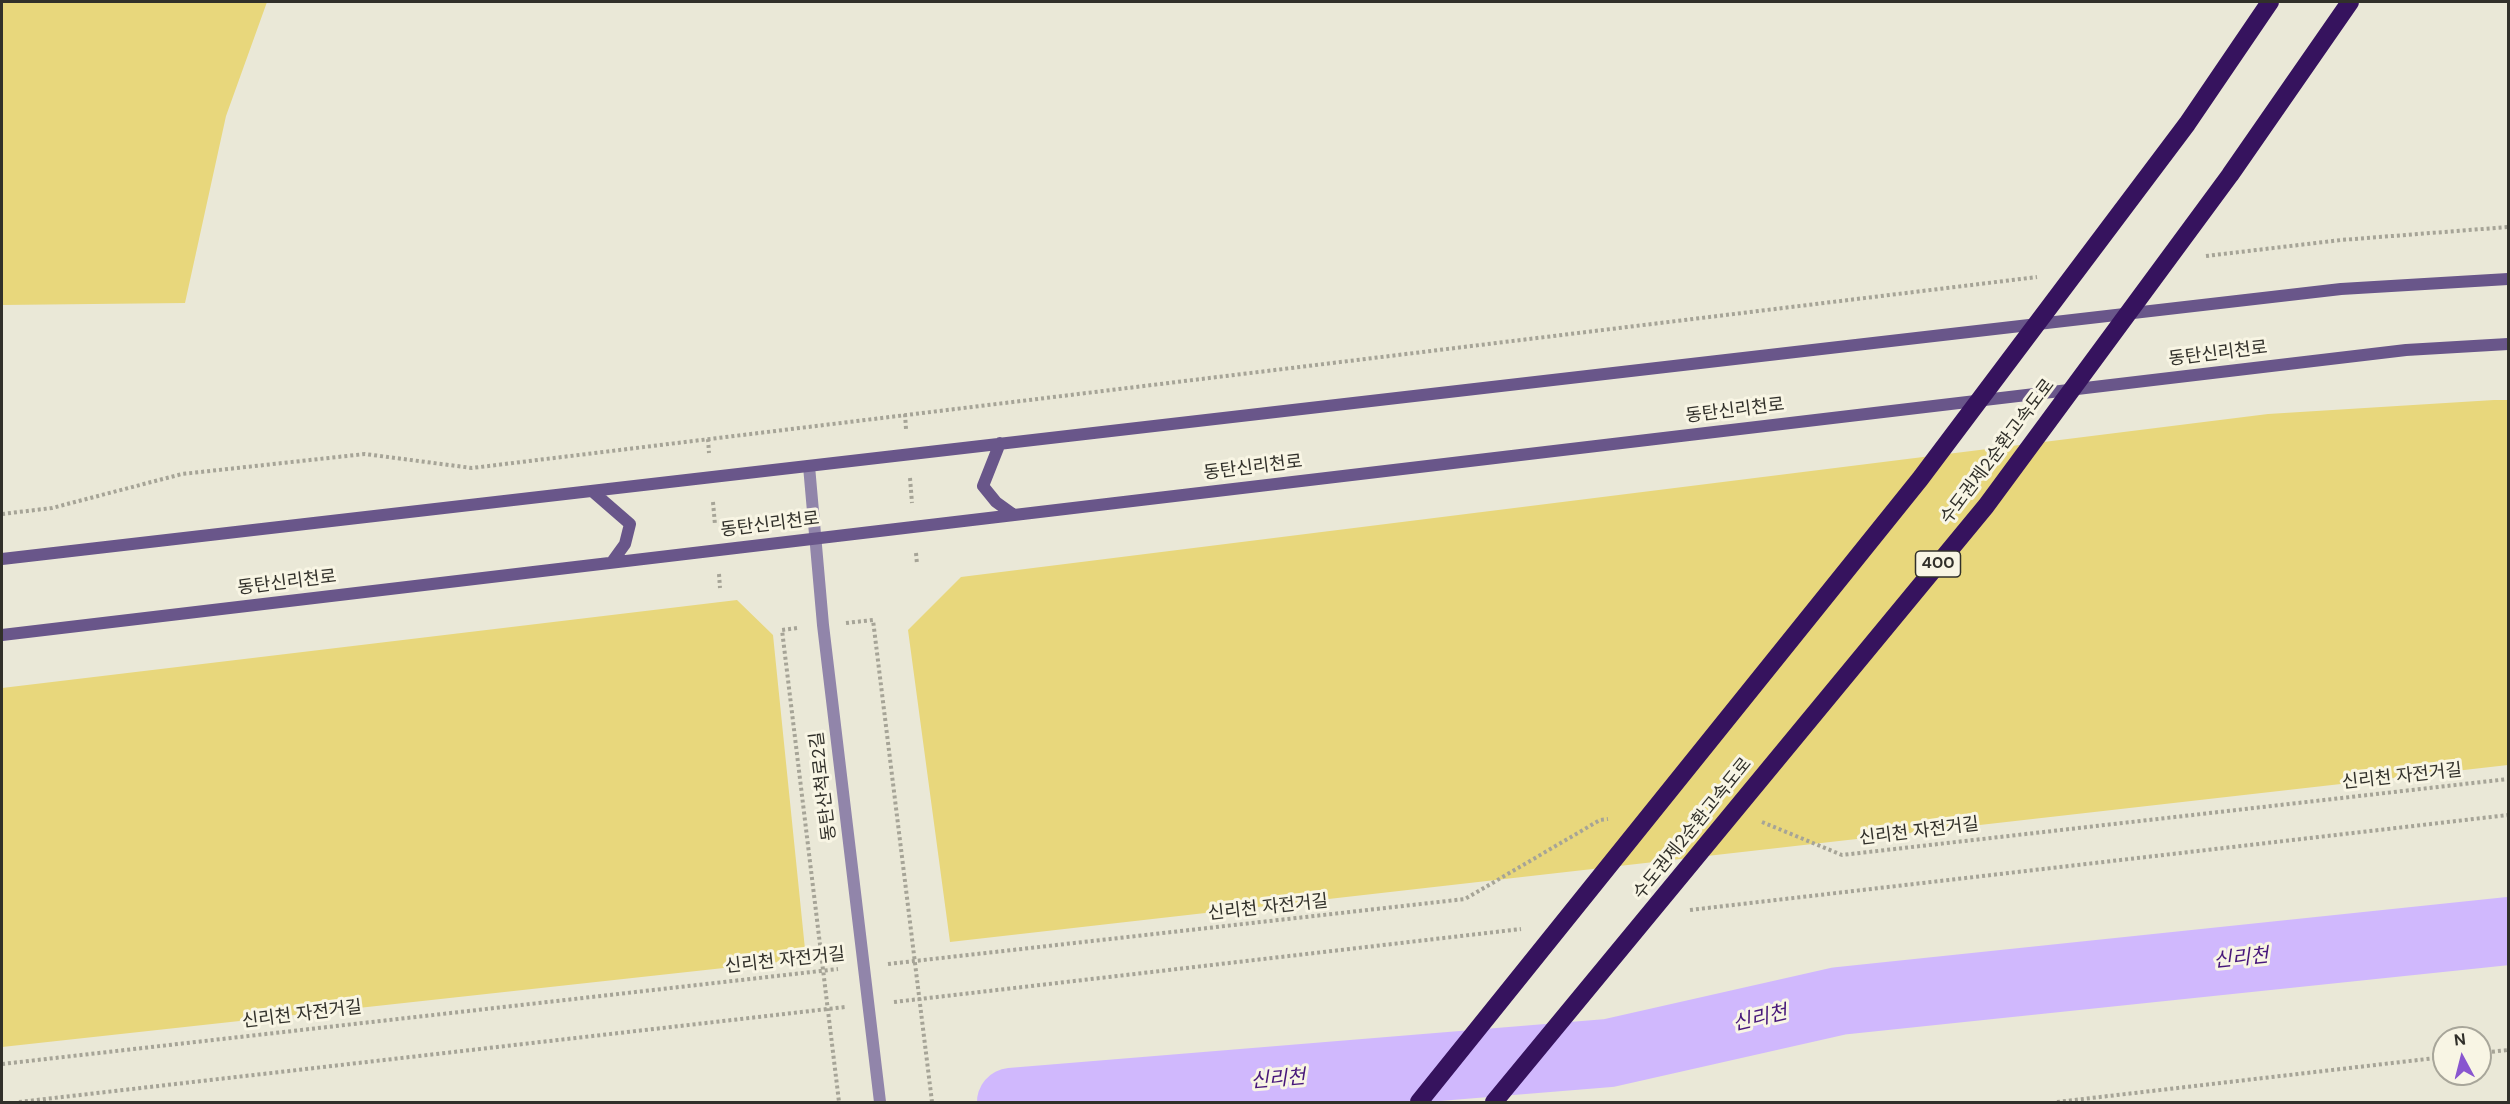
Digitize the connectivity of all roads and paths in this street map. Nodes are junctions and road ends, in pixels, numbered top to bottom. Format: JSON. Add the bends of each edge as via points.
{"nodes":[{"id":1,"x":2270,"y":2,"type":"edge"},
{"id":2,"x":2350,"y":2,"type":"edge"},
{"id":3,"x":2508,"y":226,"type":"edge"},
{"id":4,"x":2198,"y":257,"type":"dead end"},
{"id":5,"x":2044,"y":276,"type":"dead end"},
{"id":6,"x":2508,"y":279,"type":"edge"},
{"id":7,"x":2508,"y":344,"type":"edge"},
{"id":8,"x":905,"y":414,"type":"junction"},
{"id":9,"x":708,"y":439,"type":"junction"},
{"id":10,"x":1000,"y":443,"type":"junction"},
{"id":11,"x":908,"y":454,"type":"junction"},
{"id":12,"x":809,"y":465,"type":"junction"},
{"id":13,"x":711,"y":477,"type":"junction"},
{"id":14,"x":592,"y":491,"type":"junction"},
{"id":15,"x":2,"y":514,"type":"edge"},
{"id":16,"x":1014,"y":515,"type":"junction"},
{"id":17,"x":914,"y":526,"type":"junction"},
{"id":18,"x":817,"y":538,"type":"junction"},
{"id":19,"x":717,"y":550,"type":"junction"},
{"id":20,"x":2,"y":559,"type":"edge"},
{"id":21,"x":612,"y":562,"type":"junction"},
{"id":22,"x":917,"y":564,"type":"dead end"},
{"id":23,"x":720,"y":588,"type":"dead end"},
{"id":24,"x":873,"y":620,"type":"dead end"},
{"id":25,"x":782,"y":630,"type":"dead end"},
{"id":26,"x":2,"y":635,"type":"edge"},
{"id":27,"x":2508,"y":779,"type":"edge"},
{"id":28,"x":2508,"y":815,"type":"edge"},
{"id":29,"x":1612,"y":819,"type":"dead end"},
{"id":30,"x":1760,"y":821,"type":"dead end"},
{"id":31,"x":1687,"y":910,"type":"dead end"},
{"id":32,"x":1532,"y":928,"type":"dead end"},
{"id":33,"x":883,"y":964,"type":"dead end"},
{"id":34,"x":848,"y":968,"type":"dead end"},
{"id":35,"x":889,"y":1002,"type":"dead end"},
{"id":36,"x":853,"y":1006,"type":"dead end"},
{"id":37,"x":2508,"y":1050,"type":"edge"},
{"id":38,"x":2492,"y":1052,"type":"edge"},
{"id":39,"x":2432,"y":1058,"type":"edge"},
{"id":40,"x":2,"y":1064,"type":"edge"},
{"id":41,"x":20,"y":1102,"type":"edge"},
{"id":42,"x":839,"y":1102,"type":"edge"},
{"id":43,"x":880,"y":1102,"type":"edge"},
{"id":44,"x":932,"y":1102,"type":"edge"},
{"id":45,"x":1419,"y":1102,"type":"edge"},
{"id":46,"x":1494,"y":1102,"type":"edge"},
{"id":47,"x":2056,"y":1102,"type":"edge"}],
"edges":[{"from":1,"to":45,"type":"highway","via":[[2187,124],[1920,479]]},
{"from":2,"to":46,"type":"highway","name":"수도권제2순환고속도로","number":"400","via":[[2230,175],[1986,506]]},
{"from":3,"to":4,"type":"path"},
{"from":5,"to":8,"type":"path"},
{"from":6,"to":10,"type":"main road","via":[[2341,289]]},
{"from":7,"to":16,"type":"main road","name":"동탄신리천로","via":[[2406,350]]},
{"from":8,"to":9,"type":"path"},
{"from":8,"to":11,"type":"path"},
{"from":9,"to":13,"type":"path"},
{"from":9,"to":15,"type":"path","via":[[472,468],[353,455],[182,474],[52,508]]},
{"from":10,"to":11,"type":"main road"},
{"from":10,"to":16,"type":"main road","via":[[983,486]]},
{"from":11,"to":12,"type":"main road"},
{"from":11,"to":17,"type":"path"},
{"from":12,"to":13,"type":"main road"},
{"from":12,"to":18,"type":"street","name":"동탄산척로2길"},
{"from":13,"to":14,"type":"main road"},
{"from":13,"to":19,"type":"path"},
{"from":14,"to":20,"type":"main road"},
{"from":14,"to":21,"type":"main road","via":[[630,524],[625,544]]},
{"from":16,"to":17,"type":"main road","name":"동탄신리천로"},
{"from":17,"to":18,"type":"main road","name":"동탄신리천로"},
{"from":17,"to":22,"type":"path"},
{"from":18,"to":19,"type":"main road","name":"동탄신리천로"},
{"from":18,"to":43,"type":"street","name":"동탄산척로2길","via":[[823,625]]},
{"from":19,"to":21,"type":"main road","name":"동탄신리천로"},
{"from":19,"to":23,"type":"path"},
{"from":21,"to":26,"type":"main road","name":"동탄신리천로"},
{"from":24,"to":44,"type":"path"},
{"from":25,"to":42,"type":"path"},
{"from":27,"to":30,"type":"path","name":"신리천 자전거길","via":[[1842,855]]},
{"from":28,"to":31,"type":"path"},
{"from":29,"to":33,"type":"path","name":"신리천 자전거길","via":[[1600,820],[1465,899]]},
{"from":32,"to":35,"type":"path"},
{"from":34,"to":40,"type":"path","name":"신리천 자전거길"},
{"from":36,"to":41,"type":"path"},
{"from":37,"to":38,"type":"path"},
{"from":39,"to":47,"type":"path"}]}
